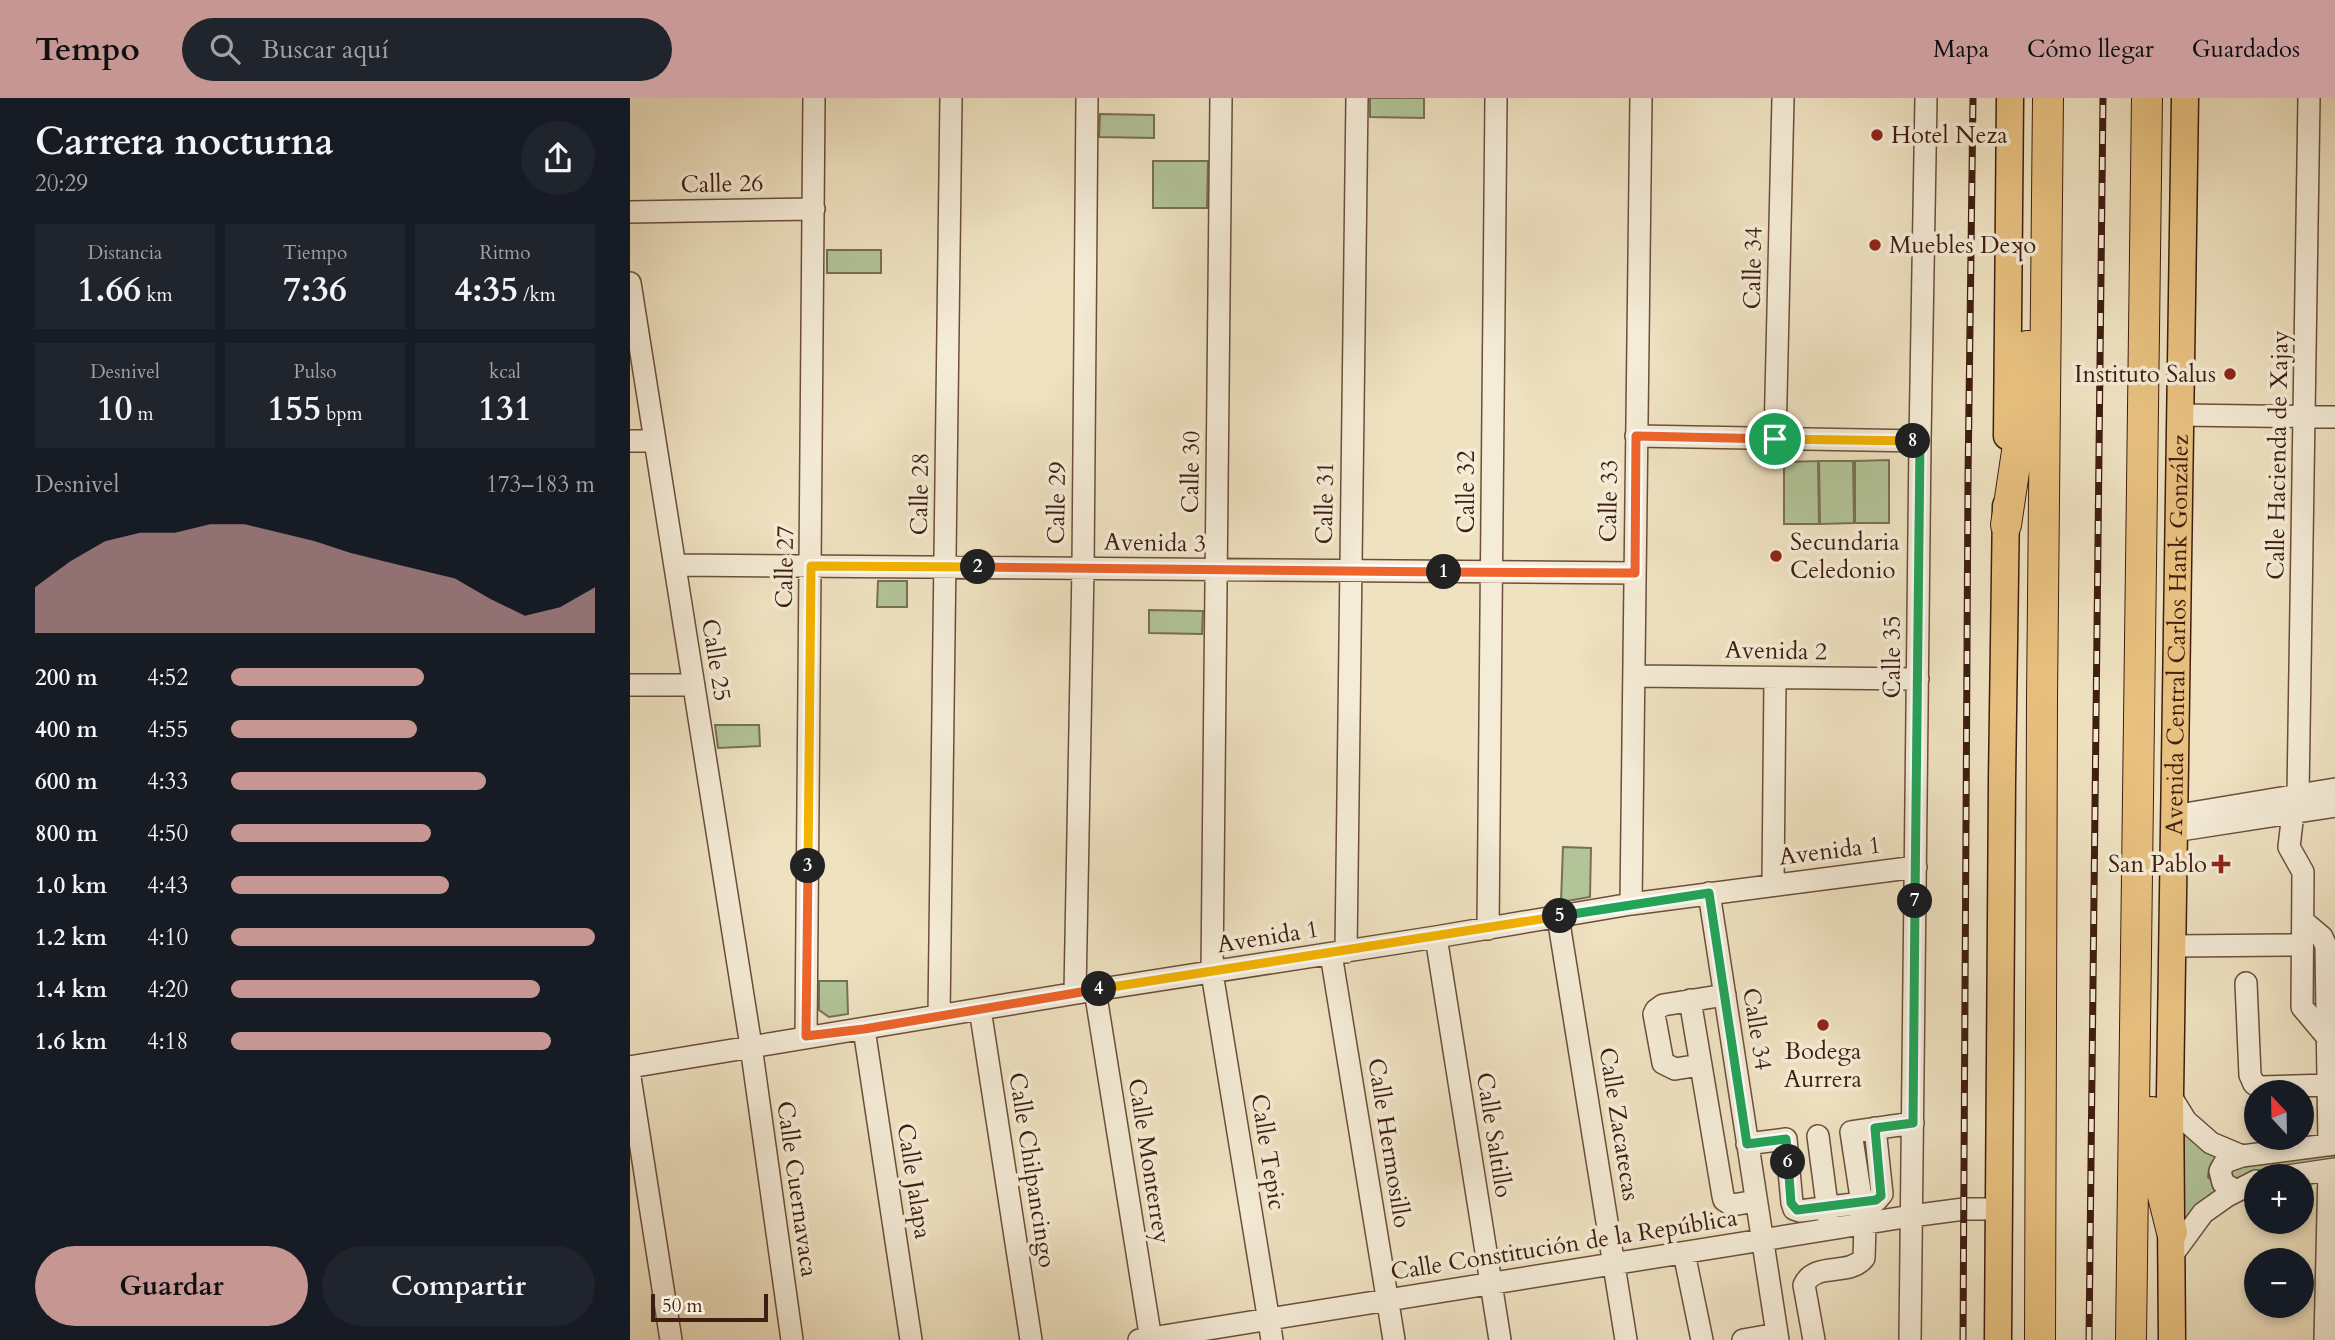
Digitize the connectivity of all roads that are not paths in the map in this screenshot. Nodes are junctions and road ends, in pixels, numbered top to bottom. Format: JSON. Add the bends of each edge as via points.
{"nodes":[{"id":1,"x":814,"y":98,"type":"edge"},
{"id":2,"x":951,"y":98,"type":"edge"},
{"id":3,"x":1087,"y":98,"type":"edge"},
{"id":4,"x":1221,"y":98,"type":"edge"},
{"id":5,"x":1357,"y":98,"type":"edge"},
{"id":6,"x":1496,"y":98,"type":"edge"},
{"id":7,"x":1641,"y":98,"type":"edge"},
{"id":8,"x":1783,"y":98,"type":"edge"},
{"id":9,"x":1926,"y":98,"type":"edge"},
{"id":10,"x":2010,"y":98,"type":"edge"},
{"id":11,"x":2048,"y":98,"type":"edge"},
{"id":12,"x":2147,"y":98,"type":"edge"},
{"id":13,"x":2185,"y":98,"type":"edge"},
{"id":14,"x":2309,"y":98,"type":"edge"},
{"id":15,"x":2047,"y":204,"type":"junction"},
{"id":16,"x":814,"y":209,"type":"junction"},
{"id":17,"x":630,"y":212,"type":"edge"},
{"id":18,"x":630,"y":283,"type":"edge"},
{"id":19,"x":2181,"y":415,"type":"junction"},
{"id":20,"x":2305,"y":416,"type":"junction"},
{"id":21,"x":2335,"y":417,"type":"edge"},
{"id":22,"x":1636,"y":436,"type":"junction"},
{"id":23,"x":1775,"y":439,"type":"junction"},
{"id":24,"x":630,"y":441,"type":"edge"},
{"id":25,"x":655,"y":441,"type":"junction"},
{"id":26,"x":1920,"y":441,"type":"junction"},
{"id":27,"x":2006,"y":526,"type":"junction"},
{"id":28,"x":675,"y":565,"type":"junction"},
{"id":29,"x":811,"y":566,"type":"junction"},
{"id":30,"x":946,"y":567,"type":"junction"},
{"id":31,"x":1083,"y":568,"type":"junction"},
{"id":32,"x":1216,"y":570,"type":"junction"},
{"id":33,"x":1351,"y":571,"type":"junction"},
{"id":34,"x":1492,"y":572,"type":"junction"},
{"id":35,"x":1635,"y":573,"type":"junction"},
{"id":36,"x":1634,"y":676,"type":"junction"},
{"id":37,"x":1775,"y":678,"type":"junction"},
{"id":38,"x":1918,"y":679,"type":"junction"},
{"id":39,"x":630,"y":685,"type":"edge"},
{"id":40,"x":694,"y":685,"type":"junction"},
{"id":41,"x":2335,"y":789,"type":"edge"},
{"id":42,"x":2296,"y":804,"type":"junction"},
{"id":43,"x":2335,"y":806,"type":"edge"},
{"id":44,"x":2174,"y":823,"type":"junction"},
{"id":45,"x":1916,"y":867,"type":"junction"},
{"id":46,"x":1773,"y":884,"type":"junction"},
{"id":47,"x":1709,"y":893,"type":"junction"},
{"id":48,"x":1631,"y":904,"type":"junction"},
{"id":49,"x":1558,"y":917,"type":"junction"},
{"id":50,"x":2304,"y":921,"type":"junction"},
{"id":51,"x":1488,"y":929,"type":"junction"},
{"id":52,"x":1436,"y":937,"type":"junction"},
{"id":53,"x":2302,"y":945,"type":"junction"},
{"id":54,"x":2173,"y":946,"type":"junction"},
{"id":55,"x":1338,"y":953,"type":"junction"},
{"id":56,"x":1212,"y":973,"type":"junction"},
{"id":57,"x":2246,"y":983,"type":"dead end"},
{"id":58,"x":1085,"y":991,"type":"junction"},
{"id":59,"x":1725,"y":995,"type":"junction"},
{"id":60,"x":1690,"y":1000,"type":"junction"},
{"id":61,"x":2135,"y":1004,"type":"junction"},
{"id":62,"x":980,"y":1009,"type":"junction"},
{"id":63,"x":939,"y":1016,"type":"junction"},
{"id":64,"x":864,"y":1029,"type":"junction"},
{"id":65,"x":806,"y":1036,"type":"junction"},
{"id":66,"x":2328,"y":1038,"type":"junction"},
{"id":67,"x":751,"y":1046,"type":"junction"},
{"id":68,"x":1700,"y":1065,"type":"junction"},
{"id":69,"x":630,"y":1067,"type":"edge"},
{"id":70,"x":630,"y":1077,"type":"edge"},
{"id":71,"x":2328,"y":1085,"type":"junction"},
{"id":72,"x":2170,"y":1095,"type":"junction"},
{"id":73,"x":1913,"y":1123,"type":"junction"},
{"id":74,"x":1875,"y":1128,"type":"junction"},
{"id":75,"x":1851,"y":1132,"type":"junction"},
{"id":76,"x":1818,"y":1136,"type":"junction"},
{"id":77,"x":1786,"y":1139,"type":"junction"},
{"id":78,"x":1747,"y":1144,"type":"junction"},
{"id":79,"x":2332,"y":1144,"type":"edge"},
{"id":80,"x":2242,"y":1156,"type":"junction"},
{"id":81,"x":2332,"y":1169,"type":"edge"},
{"id":82,"x":2314,"y":1172,"type":"edge"},
{"id":83,"x":2244,"y":1187,"type":"edge"},
{"id":84,"x":2236,"y":1191,"type":"junction"},
{"id":85,"x":1756,"y":1201,"type":"junction"},
{"id":86,"x":1827,"y":1207,"type":"junction"},
{"id":87,"x":1998,"y":1209,"type":"junction"},
{"id":88,"x":1863,"y":1213,"type":"junction"},
{"id":89,"x":1911,"y":1216,"type":"junction"},
{"id":90,"x":1830,"y":1229,"type":"junction"},
{"id":91,"x":1761,"y":1240,"type":"junction"},
{"id":92,"x":2173,"y":1243,"type":"junction"},
{"id":93,"x":1684,"y":1253,"type":"junction"},
{"id":94,"x":1615,"y":1265,"type":"junction"},
{"id":95,"x":1491,"y":1285,"type":"junction"},
{"id":96,"x":1388,"y":1300,"type":"junction"},
{"id":97,"x":1269,"y":1318,"type":"junction"},
{"id":98,"x":1777,"y":1337,"type":"edge"},
{"id":99,"x":1147,"y":1339,"type":"edge"},
{"id":100,"x":671,"y":1340,"type":"edge"},
{"id":101,"x":792,"y":1340,"type":"edge"},
{"id":102,"x":911,"y":1340,"type":"edge"},
{"id":103,"x":1031,"y":1340,"type":"edge"},
{"id":104,"x":1272,"y":1340,"type":"edge"},
{"id":105,"x":1394,"y":1340,"type":"edge"},
{"id":106,"x":1500,"y":1340,"type":"edge"},
{"id":107,"x":1626,"y":1340,"type":"edge"},
{"id":108,"x":1702,"y":1340,"type":"edge"},
{"id":109,"x":1743,"y":1340,"type":"edge"},
{"id":110,"x":1814,"y":1340,"type":"edge"},
{"id":111,"x":1910,"y":1340,"type":"edge"},
{"id":112,"x":1998,"y":1340,"type":"edge"},
{"id":113,"x":2040,"y":1340,"type":"edge"},
{"id":114,"x":2130,"y":1340,"type":"edge"},
{"id":115,"x":2172,"y":1340,"type":"edge"},
{"id":116,"x":2325,"y":1340,"type":"edge"}],
"edges":[{"from":1,"to":16,"type":"street","name":"Calle 27"},
{"from":2,"to":30,"type":"street","name":"Calle 28"},
{"from":3,"to":31,"type":"street","name":"Calle 29"},
{"from":4,"to":32,"type":"street","name":"Calle 30"},
{"from":5,"to":33,"type":"street","name":"Calle 31"},
{"from":6,"to":34,"type":"street","name":"Calle 32"},
{"from":7,"to":22,"type":"street","name":"Calle 33"},
{"from":8,"to":23,"type":"street","name":"Calle 34"},
{"from":9,"to":26,"type":"street","name":"Calle 35"},
{"from":10,"to":27,"type":"main road"},
{"from":11,"to":15,"type":"highway"},
{"from":12,"to":61,"type":"highway","name":"Avenida Central Carlos Hank González"},
{"from":13,"to":19,"type":"main road","name":"Avenida Central Carlos Hank González"},
{"from":14,"to":20,"type":"street","name":"Calle Hacienda de Xajay"},
{"from":15,"to":27,"type":"highway","via":[[2031,295]]},
{"from":15,"to":113,"type":"highway"},
{"from":16,"to":17,"type":"street","name":"Calle 26"},
{"from":16,"to":29,"type":"street","name":"Calle 27"},
{"from":18,"to":25,"type":"street","name":"Calle 25"},
{"from":19,"to":20,"type":"street"},
{"from":19,"to":44,"type":"main road","name":"Avenida Central Carlos Hank González"},
{"from":20,"to":21,"type":"street"},
{"from":20,"to":42,"type":"street","name":"Calle Hacienda de Xajay"},
{"from":22,"to":23,"type":"street"},
{"from":22,"to":35,"type":"street","name":"Calle 33"},
{"from":23,"to":26,"type":"street"},
{"from":24,"to":25,"type":"street"},
{"from":25,"to":28,"type":"street","name":"Calle 25"},
{"from":26,"to":38,"type":"street","name":"Calle 35"},
{"from":27,"to":87,"type":"main road"},
{"from":28,"to":29,"type":"street","name":"Avenida 3"},
{"from":28,"to":40,"type":"street","name":"Calle 25"},
{"from":29,"to":30,"type":"street","name":"Avenida 3"},
{"from":29,"to":65,"type":"street","name":"Calle 27"},
{"from":30,"to":31,"type":"street","name":"Avenida 3"},
{"from":30,"to":63,"type":"street","name":"Calle 28"},
{"from":31,"to":32,"type":"street","name":"Avenida 3"},
{"from":31,"to":58,"type":"street","name":"Calle 29"},
{"from":32,"to":33,"type":"street","name":"Avenida 3"},
{"from":32,"to":56,"type":"street","name":"Calle 30"},
{"from":33,"to":34,"type":"street","name":"Avenida 3"},
{"from":33,"to":55,"type":"street","name":"Calle 31"},
{"from":34,"to":35,"type":"street","name":"Avenida 3"},
{"from":34,"to":51,"type":"street","name":"Calle 32"},
{"from":35,"to":36,"type":"street","name":"Calle 33"},
{"from":36,"to":37,"type":"street","name":"Avenida 2"},
{"from":36,"to":48,"type":"street","name":"Calle 33"},
{"from":37,"to":38,"type":"street","name":"Avenida 2"},
{"from":37,"to":46,"type":"street"},
{"from":38,"to":45,"type":"street","name":"Calle 35"},
{"from":39,"to":40,"type":"street"},
{"from":40,"to":67,"type":"street","name":"Calle 25"},
{"from":41,"to":42,"type":"street"},
{"from":42,"to":43,"type":"street"},
{"from":42,"to":44,"type":"street"},
{"from":42,"to":50,"type":"street","name":"Calle Hacienda de Xajay","via":[[2289,847],[2303,872]]},
{"from":44,"to":54,"type":"main road","name":"Avenida Central Carlos Hank González"},
{"from":45,"to":46,"type":"street","name":"Avenida 1"},
{"from":45,"to":73,"type":"street","name":"Calle 35"},
{"from":46,"to":47,"type":"street","name":"Avenida 1"},
{"from":47,"to":48,"type":"street","name":"Avenida 1"},
{"from":47,"to":59,"type":"street","name":"Calle 34"},
{"from":48,"to":49,"type":"street","name":"Avenida 1"},
{"from":49,"to":51,"type":"street","name":"Avenida 1"},
{"from":49,"to":94,"type":"street","name":"Calle Zacatecas"},
{"from":50,"to":53,"type":"street","name":"Calle Hacienda de Xajay"},
{"from":50,"to":66,"type":"street","via":[[2326,942]]},
{"from":51,"to":52,"type":"street","name":"Avenida 1"},
{"from":52,"to":55,"type":"street","name":"Avenida 1"},
{"from":52,"to":95,"type":"street","name":"Calle Saltillo"},
{"from":53,"to":54,"type":"street"},
{"from":53,"to":66,"type":"street","name":"Calle Hacienda de Xajay","via":[[2302,1007]]},
{"from":54,"to":72,"type":"main road","name":"Avenida Central Carlos Hank González"},
{"from":55,"to":56,"type":"street","name":"Avenida 1"},
{"from":55,"to":96,"type":"street","name":"Calle Hermosillo"},
{"from":56,"to":58,"type":"street","name":"Avenida 1"},
{"from":56,"to":97,"type":"street","name":"Calle Tepic"},
{"from":57,"to":71,"type":"street","via":[[2254,1084]]},
{"from":58,"to":62,"type":"street","name":"Avenida 1"},
{"from":58,"to":99,"type":"street","name":"Calle Monterrey"},
{"from":59,"to":60,"type":"street"},
{"from":59,"to":78,"type":"street","name":"Calle 34"},
{"from":60,"to":68,"type":"street"},
{"from":60,"to":68,"type":"street","via":[[1659,1007],[1654,1019],[1667,1066]]},
{"from":61,"to":92,"type":"highway","via":[[2149,1048],[2155,1164]]},
{"from":61,"to":114,"type":"highway","name":"Avenida Central Carlos Hank González"},
{"from":62,"to":63,"type":"street","name":"Avenida 1"},
{"from":62,"to":103,"type":"street","name":"Calle Chilpancingo"},
{"from":63,"to":64,"type":"street","name":"Avenida 1"},
{"from":64,"to":65,"type":"street","name":"Avenida 1"},
{"from":64,"to":102,"type":"street","name":"Calle Jalapa"},
{"from":65,"to":67,"type":"street","name":"Avenida 1"},
{"from":66,"to":71,"type":"street"},
{"from":67,"to":69,"type":"street","name":"Avenida 1"},
{"from":67,"to":101,"type":"street","name":"Calle Cuernavaca"},
{"from":68,"to":85,"type":"street","via":[[1724,1200],[1732,1205]]},
{"from":70,"to":100,"type":"street"},
{"from":71,"to":79,"type":"street"},
{"from":72,"to":80,"type":"street","via":[[2186,1121],[2211,1143]]},
{"from":72,"to":92,"type":"main road","name":"Avenida Central Carlos Hank González"},
{"from":73,"to":74,"type":"street"},
{"from":73,"to":89,"type":"street","name":"Calle 35"},
{"from":74,"to":75,"type":"street"},
{"from":74,"to":88,"type":"street","via":[[1882,1195]]},
{"from":75,"to":76,"type":"street"},
{"from":75,"to":88,"type":"street"},
{"from":76,"to":77,"type":"street"},
{"from":76,"to":86,"type":"street"},
{"from":77,"to":78,"type":"street"},
{"from":77,"to":86,"type":"street","via":[[1792,1206],[1800,1211]]},
{"from":78,"to":85,"type":"street","name":"Calle 34"},
{"from":79,"to":80,"type":"street"},
{"from":80,"to":84,"type":"street","via":[[2225,1162],[2220,1171],[2224,1184]]},
{"from":81,"to":82,"type":"street"},
{"from":81,"to":116,"type":"street"},
{"from":83,"to":84,"type":"street"},
{"from":84,"to":92,"type":"street","via":[[2203,1213]]},
{"from":85,"to":91,"type":"street","name":"Calle 34"},
{"from":86,"to":88,"type":"street"},
{"from":86,"to":90,"type":"street"},
{"from":87,"to":89,"type":"street","name":"Calle Constitución de la República"},
{"from":87,"to":112,"type":"main road"},
{"from":88,"to":89,"type":"street","name":"Calle Constitución de la República"},
{"from":88,"to":90,"type":"street","name":"Calle Constitución de la República"},
{"from":88,"to":110,"type":"street","via":[[1861,1262],[1813,1273],[1804,1284]]},
{"from":89,"to":111,"type":"street","name":"Calle 35"},
{"from":90,"to":91,"type":"street","name":"Calle Constitución de la República"},
{"from":91,"to":93,"type":"street","name":"Calle Constitución de la República"},
{"from":91,"to":98,"type":"street","name":"Calle 34"},
{"from":92,"to":115,"type":"main road","name":"Avenida Central Carlos Hank González"},
{"from":93,"to":94,"type":"street","name":"Calle Constitución de la República"},
{"from":93,"to":108,"type":"street"},
{"from":94,"to":95,"type":"street","name":"Calle Constitución de la República"},
{"from":94,"to":107,"type":"street","name":"Calle Zacatecas"},
{"from":95,"to":96,"type":"street","name":"Calle Constitución de la República"},
{"from":95,"to":106,"type":"street","name":"Calle Saltillo"},
{"from":96,"to":97,"type":"street","name":"Calle Constitución de la República"},
{"from":96,"to":105,"type":"street","name":"Calle Hermosillo"},
{"from":97,"to":99,"type":"street","name":"Calle Constitución de la República"},
{"from":97,"to":104,"type":"street","name":"Calle Tepic"},
{"from":98,"to":109,"type":"street"}]}
